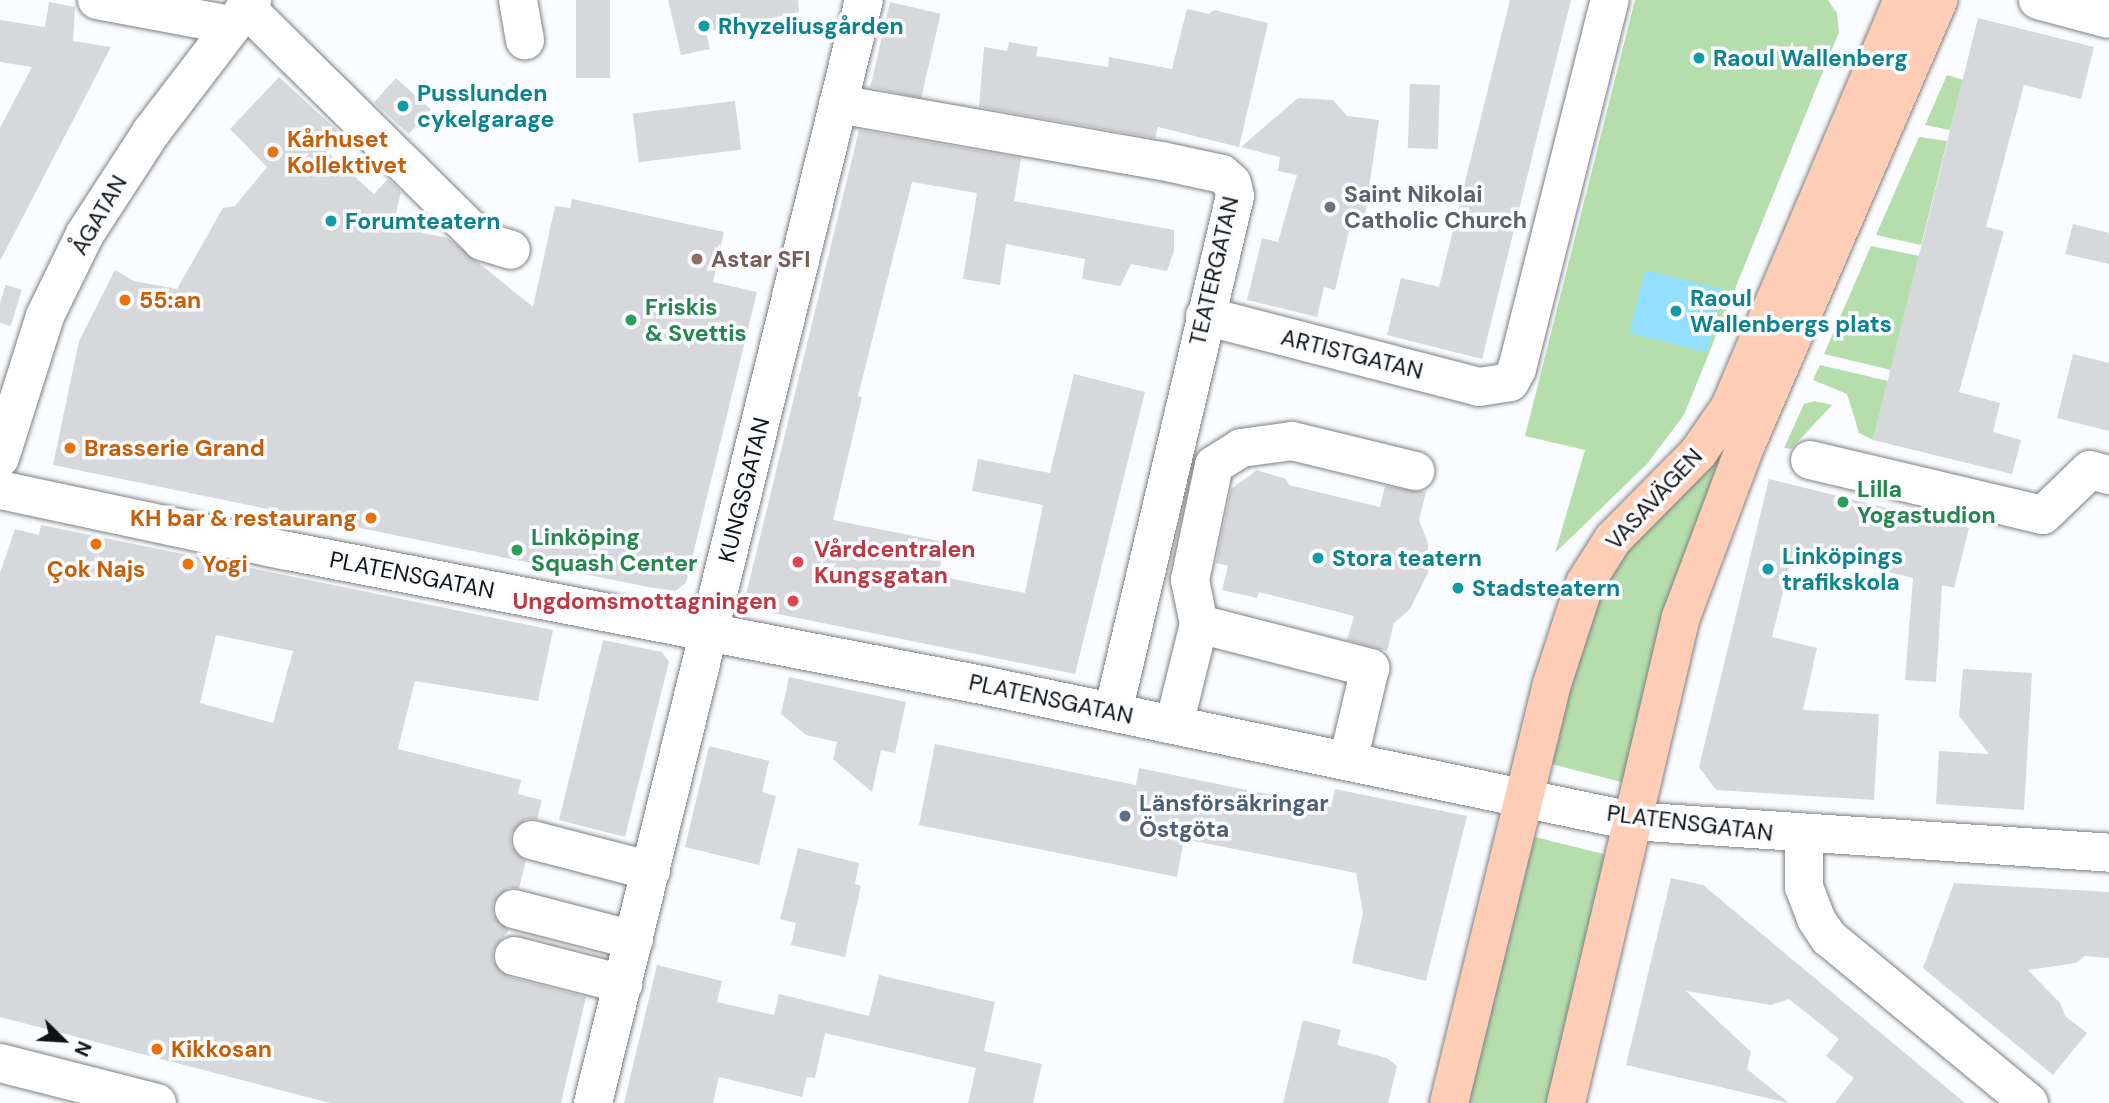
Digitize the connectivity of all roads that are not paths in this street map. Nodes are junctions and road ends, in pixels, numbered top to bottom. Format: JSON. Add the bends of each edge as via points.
{"nodes":[{"id":1,"x":97,"y":0,"type":"edge"},
{"id":2,"x":518,"y":0,"type":"edge"},
{"id":3,"x":863,"y":0,"type":"edge"},
{"id":4,"x":1610,"y":0,"type":"edge"},
{"id":5,"x":1903,"y":0,"type":"edge"},
{"id":6,"x":1938,"y":0,"type":"edge"},
{"id":7,"x":2038,"y":0,"type":"edge"},
{"id":8,"x":242,"y":11,"type":"edge"},
{"id":9,"x":2109,"y":19,"type":"edge"},
{"id":10,"x":525,"y":40,"type":"dead end"},
{"id":11,"x":838,"y":104,"type":"junction"},
{"id":12,"x":511,"y":250,"type":"dead end"},
{"id":13,"x":1205,"y":316,"type":"junction"},
{"id":14,"x":1173,"y":455,"type":"junction"},
{"id":15,"x":0,"y":458,"type":"edge"},
{"id":16,"x":1810,"y":460,"type":"dead end"},
{"id":17,"x":1214,"y":465,"type":"junction"},
{"id":18,"x":1415,"y":471,"type":"dead end"},
{"id":19,"x":2109,"y":475,"type":"edge"},
{"id":20,"x":0,"y":490,"type":"edge"},
{"id":21,"x":1199,"y":624,"type":"junction"},
{"id":22,"x":709,"y":631,"type":"junction"},
{"id":23,"x":1113,"y":712,"type":"junction"},
{"id":24,"x":1174,"y":724,"type":"junction"},
{"id":25,"x":1348,"y":761,"type":"junction"},
{"id":26,"x":1524,"y":795,"type":"junction"},
{"id":27,"x":1632,"y":821,"type":"junction"},
{"id":28,"x":1804,"y":836,"type":"junction"},
{"id":29,"x":532,"y":840,"type":"dead end"},
{"id":30,"x":2109,"y":853,"type":"edge"},
{"id":31,"x":651,"y":871,"type":"junction"},
{"id":32,"x":514,"y":909,"type":"dead end"},
{"id":33,"x":634,"y":940,"type":"junction"},
{"id":34,"x":514,"y":956,"type":"dead end"},
{"id":35,"x":623,"y":984,"type":"junction"},
{"id":36,"x":0,"y":1063,"type":"edge"},
{"id":37,"x":157,"y":1103,"type":"edge"},
{"id":38,"x":593,"y":1103,"type":"edge"},
{"id":39,"x":1449,"y":1103,"type":"edge"},
{"id":40,"x":1566,"y":1103,"type":"edge"},
{"id":41,"x":2029,"y":1103,"type":"edge"}],
"edges":[{"from":1,"to":8,"type":"street","via":[[153,10]]},
{"from":2,"to":10,"type":"street"},
{"from":3,"to":11,"type":"street","name":"KUNGSGATAN"},
{"from":4,"to":13,"type":"street","name":"ARTISTGATAN","via":[[1510,383],[1479,387]]},
{"from":5,"to":26,"type":"main road","name":"VASAVÄGEN","via":[[1730,407],[1698,453],[1613,539],[1585,583]]},
{"from":6,"to":27,"type":"main road","name":"VASAVÄGEN","via":[[1710,532],[1681,617]]},
{"from":7,"to":9,"type":"street"},
{"from":8,"to":12,"type":"street","via":[[482,241]]},
{"from":8,"to":15,"type":"street","name":"ÅGATAN","via":[[30,312]]},
{"from":11,"to":13,"type":"street","name":"TEATERGATAN","via":[[1222,174],[1232,183],[1235,197]]},
{"from":11,"to":22,"type":"street","name":"KUNGSGATAN"},
{"from":13,"to":14,"type":"street","name":"TEATERGATAN"},
{"from":14,"to":17,"type":"street"},
{"from":14,"to":23,"type":"street","name":"TEATERGATAN"},
{"from":16,"to":19,"type":"street","via":[[2043,515],[2090,470]]},
{"from":17,"to":18,"type":"street","via":[[1241,448],[1292,441]]},
{"from":17,"to":21,"type":"street","via":[[1190,580]]},
{"from":20,"to":22,"type":"street","name":"PLATENSGATAN","via":[[288,551]]},
{"from":21,"to":24,"type":"street"},
{"from":21,"to":25,"type":"street","via":[[1370,668]]},
{"from":22,"to":23,"type":"street","name":"PLATENSGATAN"},
{"from":22,"to":31,"type":"street","name":"KUNGSGATAN"},
{"from":23,"to":24,"type":"street","name":"PLATENSGATAN"},
{"from":24,"to":25,"type":"street","name":"PLATENSGATAN"},
{"from":25,"to":26,"type":"street","name":"PLATENSGATAN"},
{"from":26,"to":27,"type":"street","name":"PLATENSGATAN"},
{"from":26,"to":39,"type":"main road","name":"VASAVÄGEN"},
{"from":27,"to":28,"type":"street","name":"PLATENSGATAN"},
{"from":27,"to":40,"type":"main road","name":"VASAVÄGEN"},
{"from":28,"to":30,"type":"street","name":"PLATENSGATAN"},
{"from":28,"to":41,"type":"street","via":[[1804,887],[1829,938]]},
{"from":29,"to":31,"type":"street"},
{"from":31,"to":33,"type":"street","name":"KUNGSGATAN"},
{"from":32,"to":33,"type":"street"},
{"from":33,"to":35,"type":"street","name":"KUNGSGATAN"},
{"from":34,"to":35,"type":"street"},
{"from":35,"to":38,"type":"street","name":"KUNGSGATAN"},
{"from":36,"to":37,"type":"street"}]}
